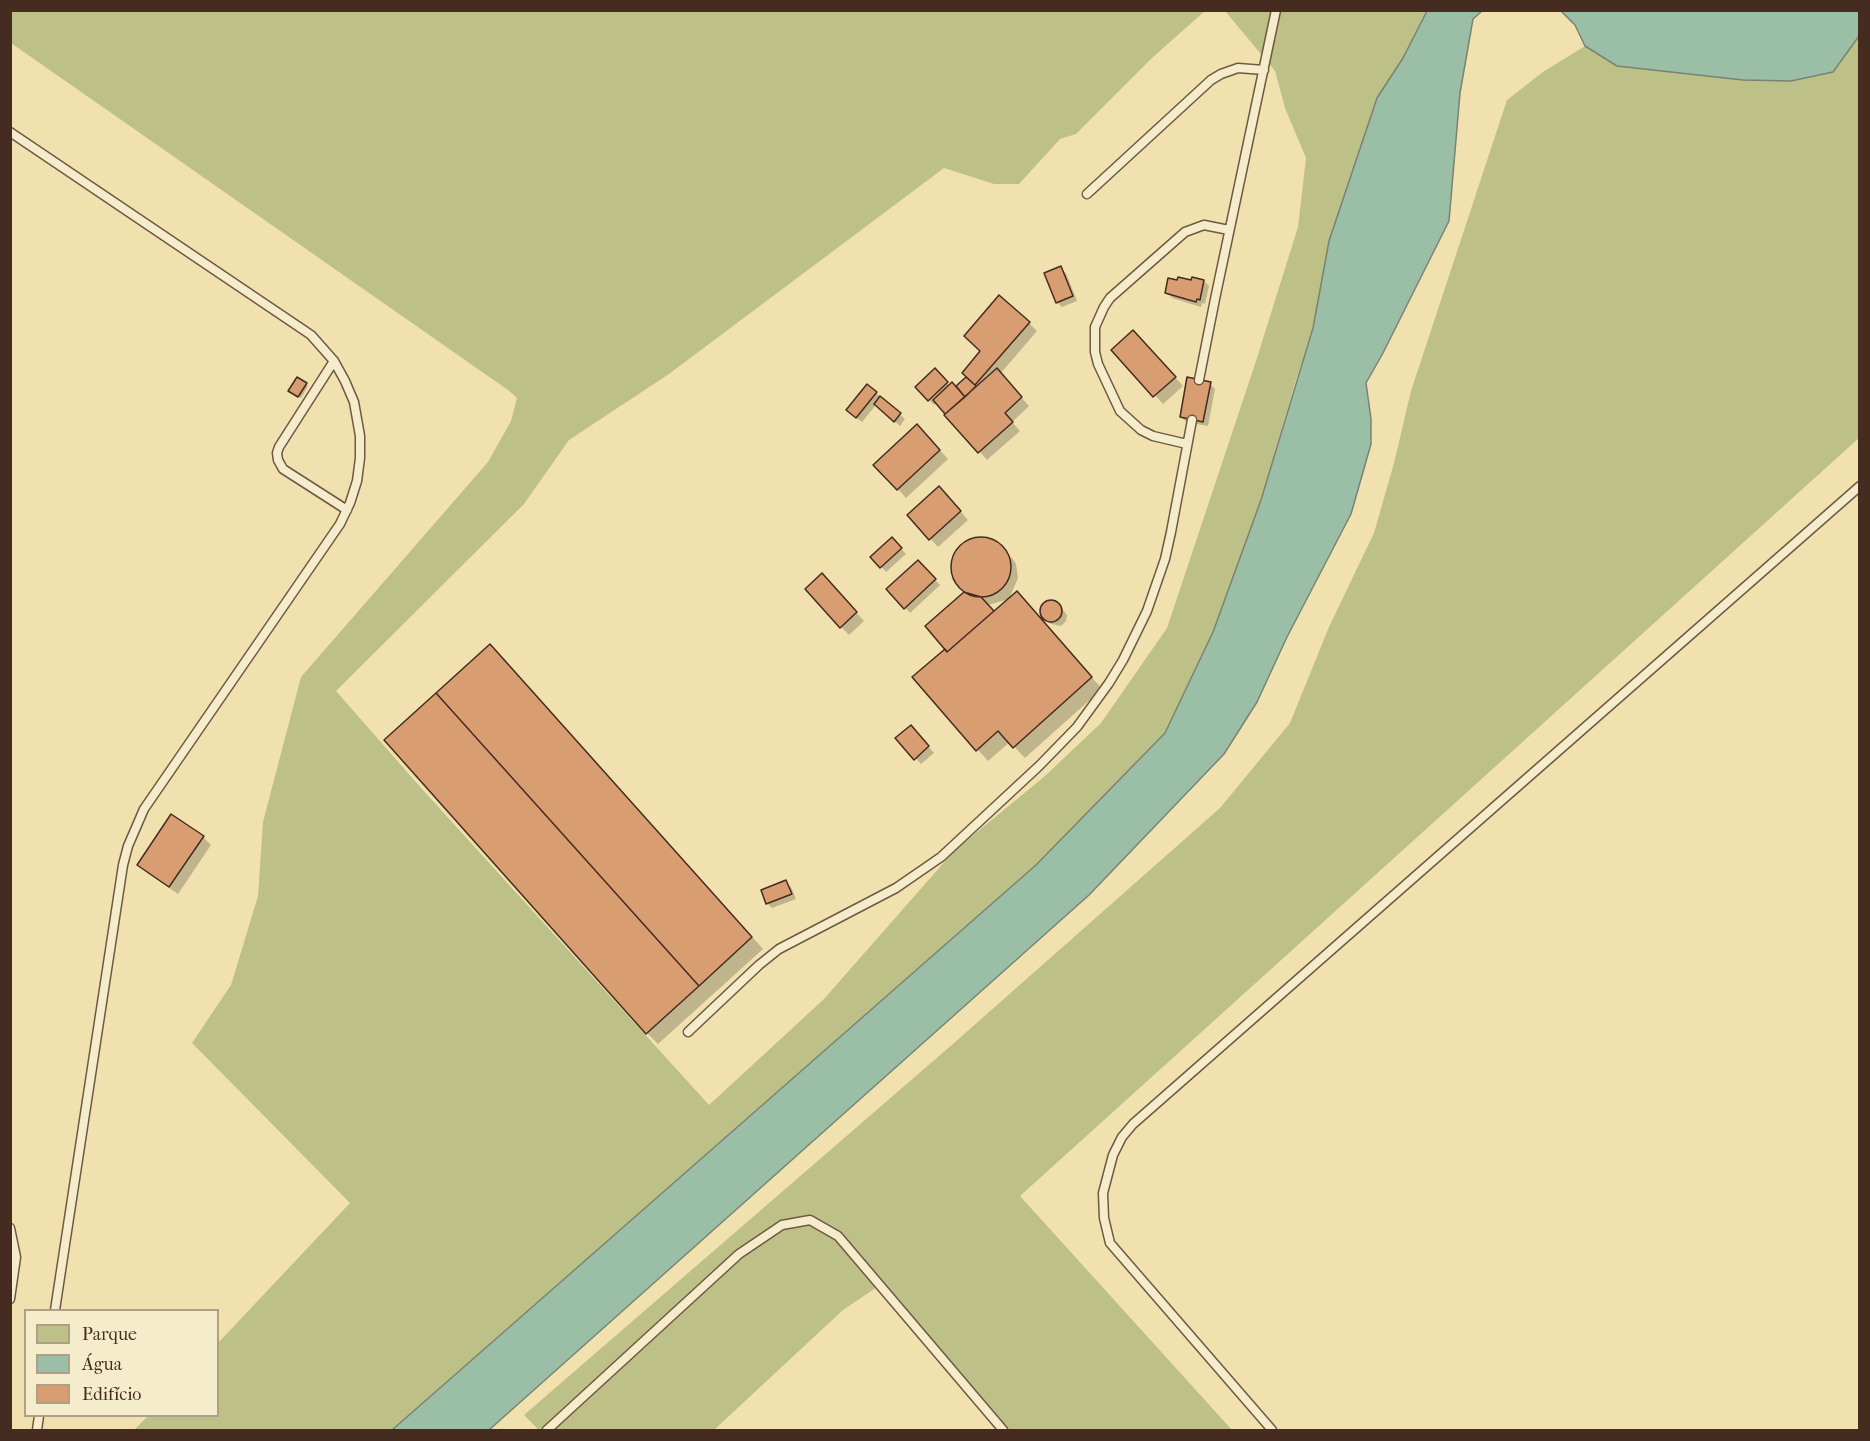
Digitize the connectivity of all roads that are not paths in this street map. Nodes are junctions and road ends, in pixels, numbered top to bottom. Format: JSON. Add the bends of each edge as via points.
{"nodes":[{"id":1,"x":1276,"y":10,"type":"edge"},
{"id":2,"x":1264,"y":70,"type":"junction"},
{"id":3,"x":10,"y":132,"type":"edge"},
{"id":4,"x":1087,"y":194,"type":"dead end"},
{"id":5,"x":1229,"y":230,"type":"junction"},
{"id":6,"x":334,"y":361,"type":"junction"},
{"id":7,"x":1199,"y":380,"type":"dead end"},
{"id":8,"x":1192,"y":420,"type":"dead end"},
{"id":9,"x":1187,"y":444,"type":"junction"},
{"id":10,"x":1860,"y":486,"type":"edge"},
{"id":11,"x":347,"y":510,"type":"junction"},
{"id":12,"x":688,"y":1032,"type":"dead end"},
{"id":13,"x":10,"y":1228,"type":"edge"},
{"id":14,"x":10,"y":1299,"type":"edge"},
{"id":15,"x":55,"y":1309,"type":"edge"},
{"id":16,"x":547,"y":1431,"type":"edge"},
{"id":17,"x":1003,"y":1431,"type":"edge"},
{"id":18,"x":1272,"y":1431,"type":"edge"}],
"edges":[{"from":1,"to":2,"type":"lane"},
{"from":2,"to":4,"type":"lane","via":[[1238,68],[1210,80]]},
{"from":2,"to":5,"type":"lane"},
{"from":3,"to":6,"type":"lane","via":[[302,328]]},
{"from":5,"to":7,"type":"lane"},
{"from":5,"to":9,"type":"lane","via":[[1204,225],[1185,232],[1110,298],[1095,327],[1098,364],[1120,411],[1153,436]]},
{"from":6,"to":11,"type":"lane","via":[[354,402],[360,436],[359,470]]},
{"from":6,"to":11,"type":"lane","via":[[277,453],[283,469]]},
{"from":8,"to":9,"type":"lane"},
{"from":9,"to":12,"type":"lane","via":[[1167,550],[1147,610],[1123,660],[1077,727],[941,857],[896,888],[779,949]]},
{"from":10,"to":18,"type":"lane","via":[[1122,1137],[1103,1193],[1110,1243]]},
{"from":11,"to":15,"type":"lane","via":[[135,827],[123,865]]},
{"from":13,"to":14,"type":"lane","via":[[16,1257]]},
{"from":16,"to":17,"type":"lane","via":[[739,1254],[782,1225],[810,1220],[838,1236]]}]}
